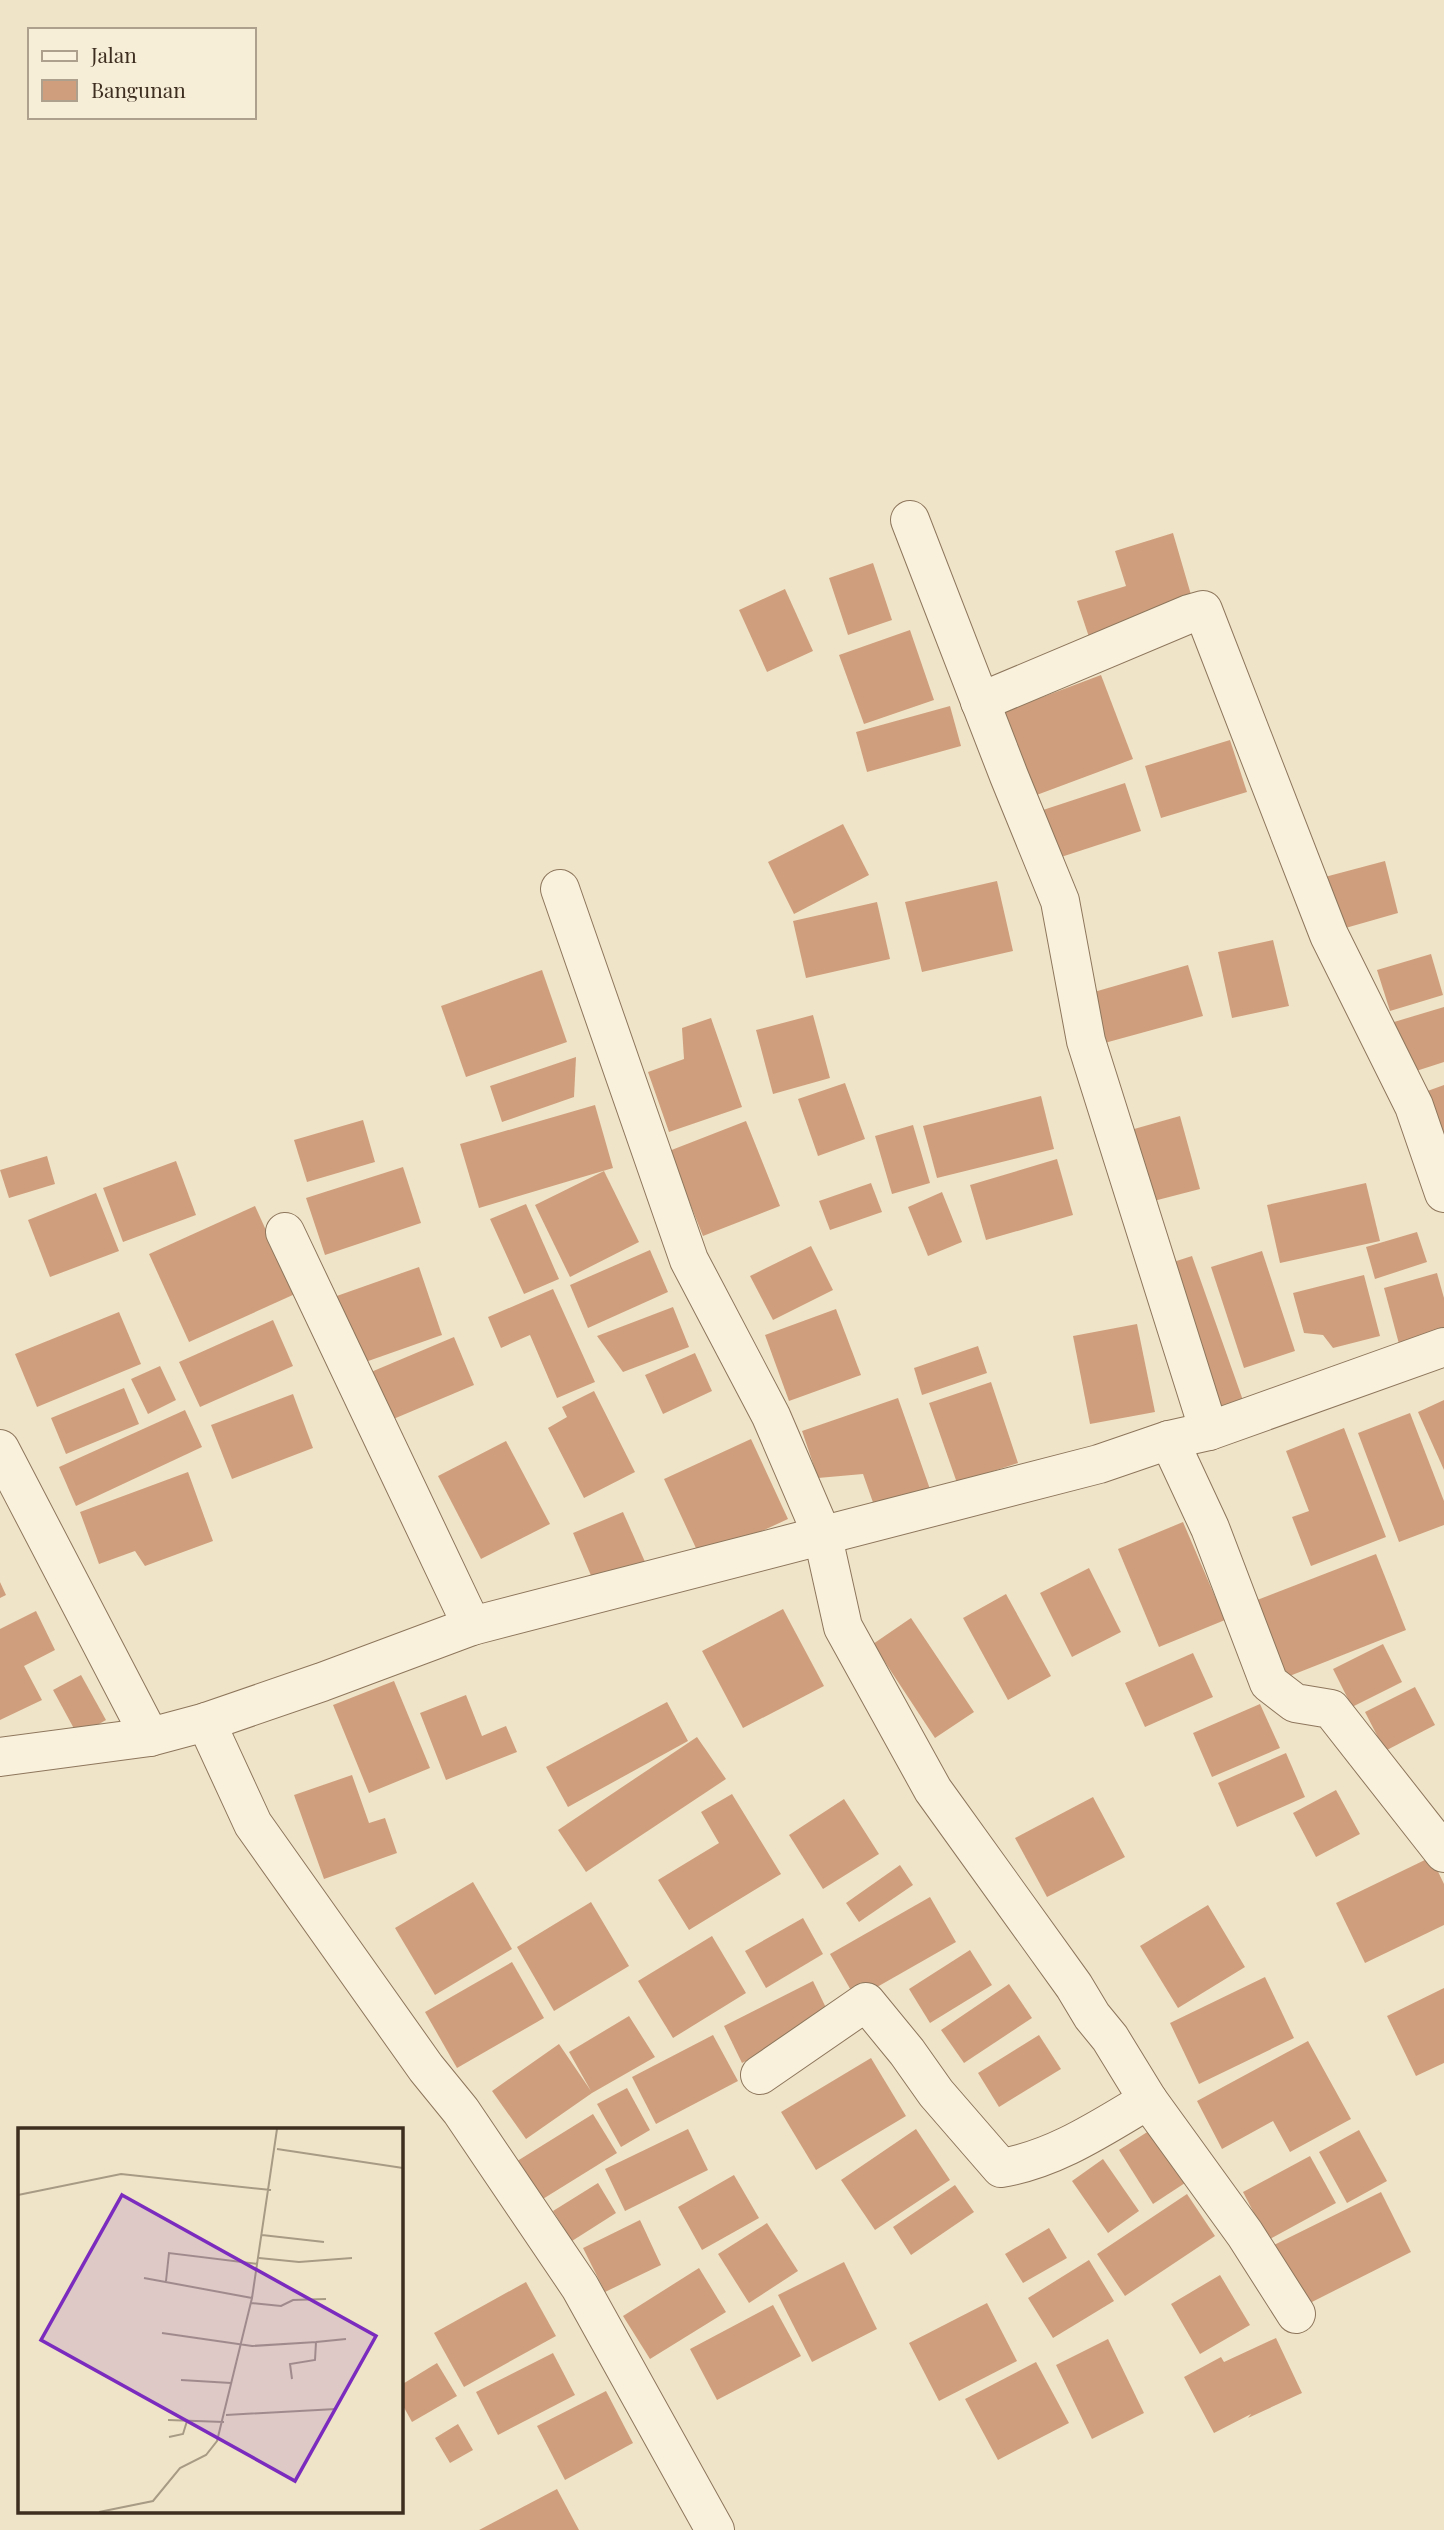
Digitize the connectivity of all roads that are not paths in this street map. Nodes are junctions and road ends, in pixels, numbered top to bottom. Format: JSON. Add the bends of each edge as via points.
{"nodes":[{"id":1,"x":910,"y":520,"type":"dead end"},
{"id":2,"x":980,"y":702,"type":"junction"},
{"id":3,"x":560,"y":889,"type":"dead end"},
{"id":4,"x":1444,"y":1193,"type":"edge"},
{"id":5,"x":285,"y":1232,"type":"dead end"},
{"id":6,"x":1444,"y":1347,"type":"edge"},
{"id":7,"x":1209,"y":1431,"type":"junction"},
{"id":8,"x":1169,"y":1440,"type":"junction"},
{"id":9,"x":0,"y":1449,"type":"edge"},
{"id":10,"x":823,"y":1536,"type":"junction"},
{"id":11,"x":472,"y":1626,"type":"junction"},
{"id":12,"x":206,"y":1722,"type":"junction"},
{"id":13,"x":150,"y":1737,"type":"junction"},
{"id":14,"x":0,"y":1757,"type":"edge"},
{"id":15,"x":1444,"y":1853,"type":"edge"},
{"id":16,"x":760,"y":2075,"type":"dead end"},
{"id":17,"x":1148,"y":2101,"type":"junction"},
{"id":18,"x":1296,"y":2314,"type":"dead end"},
{"id":19,"x":715,"y":2530,"type":"edge"}],
"edges":[{"from":1,"to":2,"type":"street"},
{"from":2,"to":4,"type":"street","via":[[1203,610],[1329,935],[1414,1106]]},
{"from":2,"to":7,"type":"street","via":[[1060,901],[1086,1041]]},
{"from":3,"to":10,"type":"street","via":[[689,1260],[771,1416]]},
{"from":5,"to":11,"type":"street"},
{"from":6,"to":7,"type":"street"},
{"from":7,"to":8,"type":"street"},
{"from":8,"to":10,"type":"street","via":[[1099,1464]]},
{"from":8,"to":15,"type":"street","via":[[1210,1528],[1269,1683],[1295,1703],[1331,1709]]},
{"from":9,"to":13,"type":"street"},
{"from":10,"to":11,"type":"street"},
{"from":10,"to":17,"type":"street","via":[[843,1627],[933,1790],[1110,2038]]},
{"from":11,"to":12,"type":"street"},
{"from":12,"to":13,"type":"street"},
{"from":12,"to":19,"type":"street","via":[[253,1824],[461,2111],[580,2287]]},
{"from":13,"to":14,"type":"street"},
{"from":16,"to":17,"type":"street","via":[[866,2002],[1001,2168],[1043,2158]]},
{"from":17,"to":18,"type":"street","via":[[1245,2234]]}]}
